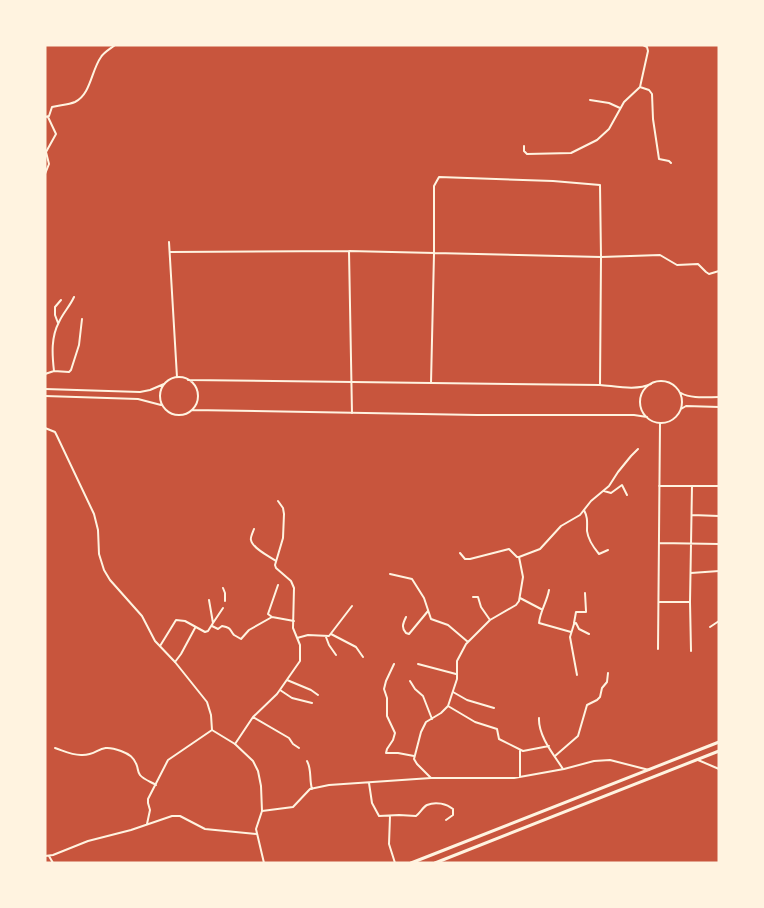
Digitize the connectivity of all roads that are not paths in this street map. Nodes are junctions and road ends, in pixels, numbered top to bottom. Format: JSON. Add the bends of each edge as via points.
{"nodes":[{"id":1,"x":115,"y":45,"type":"edge"},
{"id":2,"x":643,"y":45,"type":"edge"},
{"id":3,"x":640,"y":87,"type":"junction"},
{"id":4,"x":591,"y":100,"type":"dead end"},
{"id":5,"x":620,"y":108,"type":"junction"},
{"id":6,"x":46,"y":117,"type":"edge"},
{"id":7,"x":524,"y":146,"type":"dead end"},
{"id":8,"x":671,"y":163,"type":"dead end"},
{"id":9,"x":45,"y":174,"type":"edge"},
{"id":10,"x":169,"y":242,"type":"dead end"},
{"id":11,"x":349,"y":251,"type":"junction"},
{"id":12,"x":170,"y":252,"type":"junction"},
{"id":13,"x":434,"y":254,"type":"junction"},
{"id":14,"x":601,"y":256,"type":"junction"},
{"id":15,"x":719,"y":271,"type":"edge"},
{"id":16,"x":74,"y":297,"type":"dead end"},
{"id":17,"x":61,"y":300,"type":"dead end"},
{"id":18,"x":82,"y":319,"type":"dead end"},
{"id":19,"x":58,"y":323,"type":"junction"},
{"id":20,"x":54,"y":370,"type":"junction"},
{"id":21,"x":45,"y":374,"type":"edge"},
{"id":22,"x":177,"y":377,"type":"junction"},
{"id":23,"x":188,"y":380,"type":"junction"},
{"id":24,"x":351,"y":382,"type":"junction"},
{"id":25,"x":431,"y":383,"type":"junction"},
{"id":26,"x":164,"y":384,"type":"junction"},
{"id":27,"x":651,"y":384,"type":"junction"},
{"id":28,"x":600,"y":385,"type":"junction"},
{"id":29,"x":45,"y":389,"type":"edge"},
{"id":30,"x":679,"y":391,"type":"junction"},
{"id":31,"x":45,"y":396,"type":"edge"},
{"id":32,"x":719,"y":397,"type":"edge"},
{"id":33,"x":162,"y":405,"type":"junction"},
{"id":34,"x":719,"y":407,"type":"edge"},
{"id":35,"x":681,"y":408,"type":"junction"},
{"id":36,"x":192,"y":410,"type":"junction"},
{"id":37,"x":352,"y":412,"type":"junction"},
{"id":38,"x":647,"y":417,"type":"junction"},
{"id":39,"x":660,"y":423,"type":"junction"},
{"id":40,"x":45,"y":428,"type":"edge"},
{"id":41,"x":638,"y":449,"type":"dead end"},
{"id":42,"x":659,"y":486,"type":"junction"},
{"id":43,"x":692,"y":486,"type":"junction"},
{"id":44,"x":719,"y":486,"type":"edge"},
{"id":45,"x":604,"y":491,"type":"junction"},
{"id":46,"x":627,"y":495,"type":"dead end"},
{"id":47,"x":278,"y":501,"type":"dead end"},
{"id":48,"x":584,"y":510,"type":"junction"},
{"id":49,"x":691,"y":515,"type":"junction"},
{"id":50,"x":719,"y":516,"type":"edge"},
{"id":51,"x":254,"y":529,"type":"dead end"},
{"id":52,"x":659,"y":543,"type":"junction"},
{"id":53,"x":691,"y":543,"type":"junction"},
{"id":54,"x":719,"y":544,"type":"edge"},
{"id":55,"x":608,"y":550,"type":"dead end"},
{"id":56,"x":460,"y":553,"type":"dead end"},
{"id":57,"x":519,"y":556,"type":"junction"},
{"id":58,"x":276,"y":561,"type":"junction"},
{"id":59,"x":719,"y":571,"type":"edge"},
{"id":60,"x":390,"y":573,"type":"dead end"},
{"id":61,"x":691,"y":573,"type":"junction"},
{"id":62,"x":278,"y":585,"type":"dead end"},
{"id":63,"x":223,"y":588,"type":"dead end"},
{"id":64,"x":549,"y":590,"type":"dead end"},
{"id":65,"x":585,"y":592,"type":"dead end"},
{"id":66,"x":473,"y":597,"type":"dead end"},
{"id":67,"x":520,"y":598,"type":"junction"},
{"id":68,"x":209,"y":600,"type":"dead end"},
{"id":69,"x":225,"y":601,"type":"dead end"},
{"id":70,"x":659,"y":602,"type":"junction"},
{"id":71,"x":690,"y":602,"type":"junction"},
{"id":72,"x":352,"y":606,"type":"dead end"},
{"id":73,"x":223,"y":608,"type":"dead end"},
{"id":74,"x":541,"y":609,"type":"junction"},
{"id":75,"x":428,"y":611,"type":"junction"},
{"id":76,"x":272,"y":617,"type":"junction"},
{"id":77,"x":406,"y":617,"type":"dead end"},
{"id":78,"x":490,"y":620,"type":"junction"},
{"id":79,"x":294,"y":621,"type":"junction"},
{"id":80,"x":719,"y":621,"type":"edge"},
{"id":81,"x":574,"y":623,"type":"junction"},
{"id":82,"x":213,"y":624,"type":"junction"},
{"id":83,"x":195,"y":627,"type":"junction"},
{"id":84,"x":710,"y":627,"type":"dead end"},
{"id":85,"x":571,"y":632,"type":"junction"},
{"id":86,"x":331,"y":634,"type":"junction"},
{"id":87,"x":589,"y":634,"type":"dead end"},
{"id":88,"x":326,"y":637,"type":"junction"},
{"id":89,"x":297,"y":638,"type":"junction"},
{"id":90,"x":468,"y":642,"type":"junction"},
{"id":91,"x":160,"y":646,"type":"junction"},
{"id":92,"x":658,"y":650,"type":"dead end"},
{"id":93,"x":691,"y":651,"type":"dead end"},
{"id":94,"x":336,"y":655,"type":"dead end"},
{"id":95,"x":363,"y":657,"type":"dead end"},
{"id":96,"x":175,"y":662,"type":"junction"},
{"id":97,"x":394,"y":664,"type":"dead end"},
{"id":98,"x":418,"y":664,"type":"dead end"},
{"id":99,"x":608,"y":673,"type":"dead end"},
{"id":100,"x":457,"y":674,"type":"junction"},
{"id":101,"x":577,"y":675,"type":"dead end"},
{"id":102,"x":287,"y":680,"type":"junction"},
{"id":103,"x":410,"y":681,"type":"dead end"},
{"id":104,"x":280,"y":690,"type":"junction"},
{"id":105,"x":453,"y":692,"type":"junction"},
{"id":106,"x":318,"y":695,"type":"dead end"},
{"id":107,"x":312,"y":703,"type":"dead end"},
{"id":108,"x":448,"y":706,"type":"junction"},
{"id":109,"x":494,"y":708,"type":"dead end"},
{"id":110,"x":253,"y":717,"type":"junction"},
{"id":111,"x":432,"y":718,"type":"junction"},
{"id":112,"x":539,"y":718,"type":"dead end"},
{"id":113,"x":212,"y":730,"type":"junction"},
{"id":114,"x":719,"y":742,"type":"edge"},
{"id":115,"x":235,"y":744,"type":"junction"},
{"id":116,"x":549,"y":746,"type":"junction"},
{"id":117,"x":55,"y":747,"type":"dead end"},
{"id":118,"x":299,"y":748,"type":"dead end"},
{"id":119,"x":520,"y":751,"type":"junction"},
{"id":120,"x":719,"y":751,"type":"edge"},
{"id":121,"x":414,"y":756,"type":"junction"},
{"id":122,"x":555,"y":756,"type":"junction"},
{"id":123,"x":698,"y":760,"type":"junction"},
{"id":124,"x":307,"y":761,"type":"dead end"},
{"id":125,"x":564,"y":769,"type":"junction"},
{"id":126,"x":719,"y":769,"type":"edge"},
{"id":127,"x":649,"y":770,"type":"junction"},
{"id":128,"x":520,"y":777,"type":"junction"},
{"id":129,"x":431,"y":778,"type":"junction"},
{"id":130,"x":369,"y":783,"type":"junction"},
{"id":131,"x":156,"y":785,"type":"junction"},
{"id":132,"x":312,"y":789,"type":"junction"},
{"id":133,"x":262,"y":811,"type":"junction"},
{"id":134,"x":390,"y":816,"type":"junction"},
{"id":135,"x":446,"y":820,"type":"dead end"},
{"id":136,"x":146,"y":825,"type":"junction"},
{"id":137,"x":257,"y":834,"type":"junction"},
{"id":138,"x":47,"y":856,"type":"edge"},
{"id":139,"x":53,"y":863,"type":"edge"},
{"id":140,"x":264,"y":863,"type":"edge"},
{"id":141,"x":395,"y":863,"type":"edge"},
{"id":142,"x":411,"y":863,"type":"edge"},
{"id":143,"x":435,"y":863,"type":"edge"}],
"edges":[{"from":1,"to":6,"type":"street","via":[[100,58],[83,95],[77,101],[52,107]]},
{"from":2,"to":3,"type":"street","via":[[648,51]]},
{"from":3,"to":5,"type":"street"},
{"from":3,"to":8,"type":"street","via":[[652,94],[659,157]]},
{"from":4,"to":5,"type":"street"},
{"from":5,"to":7,"type":"street","via":[[609,129],[571,153],[527,154]]},
{"from":6,"to":9,"type":"street","via":[[56,134],[46,152],[49,164]]},
{"from":10,"to":12,"type":"street"},
{"from":11,"to":12,"type":"street"},
{"from":11,"to":13,"type":"street"},
{"from":11,"to":24,"type":"street"},
{"from":12,"to":22,"type":"street"},
{"from":13,"to":14,"type":"street"},
{"from":13,"to":14,"type":"street","via":[[434,186],[440,177],[600,185]]},
{"from":13,"to":25,"type":"street"},
{"from":14,"to":15,"type":"street","via":[[660,255],[677,265],[698,264],[709,274]]},
{"from":14,"to":28,"type":"street"},
{"from":16,"to":19,"type":"street"},
{"from":17,"to":19,"type":"street","via":[[55,307]]},
{"from":18,"to":20,"type":"street","via":[[71,370]]},
{"from":19,"to":20,"type":"street","via":[[52,351]]},
{"from":20,"to":21,"type":"street"},
{"from":22,"to":23,"type":"street"},
{"from":22,"to":26,"type":"street"},
{"from":23,"to":24,"type":"street"},
{"from":23,"to":36,"type":"street","via":[[198,394]]},
{"from":24,"to":25,"type":"street"},
{"from":24,"to":37,"type":"street"},
{"from":25,"to":28,"type":"street"},
{"from":26,"to":29,"type":"street","via":[[140,392]]},
{"from":26,"to":33,"type":"street"},
{"from":27,"to":28,"type":"street"},
{"from":27,"to":30,"type":"street","via":[[669,382]]},
{"from":27,"to":38,"type":"street","via":[[640,400]]},
{"from":30,"to":32,"type":"street","via":[[690,397]]},
{"from":30,"to":35,"type":"street"},
{"from":31,"to":33,"type":"street","via":[[138,399]]},
{"from":33,"to":36,"type":"street","via":[[176,415]]},
{"from":34,"to":35,"type":"street"},
{"from":35,"to":39,"type":"street","via":[[673,419]]},
{"from":36,"to":37,"type":"street"},
{"from":37,"to":38,"type":"street"},
{"from":38,"to":39,"type":"street"},
{"from":39,"to":42,"type":"street"},
{"from":40,"to":91,"type":"street","via":[[57,436],[94,514],[104,570]]},
{"from":41,"to":45,"type":"street"},
{"from":42,"to":43,"type":"street"},
{"from":42,"to":52,"type":"street"},
{"from":43,"to":44,"type":"street"},
{"from":43,"to":49,"type":"street"},
{"from":45,"to":46,"type":"street","via":[[611,493],[622,485]]},
{"from":45,"to":48,"type":"street"},
{"from":47,"to":58,"type":"street","via":[[283,508],[284,538]]},
{"from":48,"to":55,"type":"street","via":[[587,534],[597,554]]},
{"from":48,"to":57,"type":"street","via":[[561,526],[540,549]]},
{"from":49,"to":50,"type":"street"},
{"from":49,"to":53,"type":"street"},
{"from":51,"to":58,"type":"street","via":[[252,544]]},
{"from":52,"to":53,"type":"street"},
{"from":52,"to":70,"type":"street"},
{"from":53,"to":54,"type":"street"},
{"from":53,"to":61,"type":"street"},
{"from":56,"to":57,"type":"street","via":[[470,559],[509,549]]},
{"from":57,"to":67,"type":"street","via":[[523,577]]},
{"from":58,"to":79,"type":"street","via":[[276,568],[294,588]]},
{"from":59,"to":61,"type":"street"},
{"from":60,"to":75,"type":"street","via":[[412,579]]},
{"from":61,"to":71,"type":"street"},
{"from":62,"to":76,"type":"street","via":[[268,612]]},
{"from":63,"to":69,"type":"street"},
{"from":64,"to":74,"type":"street"},
{"from":65,"to":81,"type":"street","via":[[586,612],[576,612]]},
{"from":66,"to":78,"type":"street","via":[[478,597]]},
{"from":67,"to":74,"type":"street"},
{"from":67,"to":78,"type":"street","via":[[516,605]]},
{"from":68,"to":82,"type":"street"},
{"from":70,"to":71,"type":"street"},
{"from":70,"to":92,"type":"street"},
{"from":71,"to":93,"type":"street"},
{"from":72,"to":86,"type":"street"},
{"from":73,"to":82,"type":"street"},
{"from":74,"to":85,"type":"street","via":[[540,624]]},
{"from":75,"to":77,"type":"street","via":[[409,634],[402,626]]},
{"from":75,"to":90,"type":"street","via":[[431,620],[448,625]]},
{"from":76,"to":79,"type":"street"},
{"from":76,"to":82,"type":"street","via":[[241,639],[230,628],[218,629]]},
{"from":78,"to":90,"type":"street"},
{"from":79,"to":89,"type":"street"},
{"from":80,"to":84,"type":"street"},
{"from":81,"to":85,"type":"street"},
{"from":81,"to":87,"type":"street"},
{"from":82,"to":83,"type":"street","via":[[207,632]]},
{"from":83,"to":91,"type":"street","via":[[176,620]]},
{"from":83,"to":96,"type":"street"},
{"from":85,"to":101,"type":"street"},
{"from":86,"to":88,"type":"street"},
{"from":86,"to":95,"type":"street","via":[[356,647]]},
{"from":88,"to":89,"type":"street"},
{"from":88,"to":94,"type":"street"},
{"from":89,"to":102,"type":"street","via":[[300,661]]},
{"from":90,"to":100,"type":"street","via":[[457,661]]},
{"from":91,"to":96,"type":"street"},
{"from":96,"to":113,"type":"street","via":[[207,702]]},
{"from":97,"to":121,"type":"street","via":[[384,691],[387,716],[395,733],[386,753]]},
{"from":98,"to":100,"type":"street"},
{"from":99,"to":122,"type":"street","via":[[600,697],[587,705],[578,736]]},
{"from":100,"to":105,"type":"street"},
{"from":102,"to":104,"type":"street"},
{"from":102,"to":106,"type":"street"},
{"from":103,"to":111,"type":"street","via":[[423,696]]},
{"from":104,"to":107,"type":"street"},
{"from":104,"to":110,"type":"street"},
{"from":105,"to":108,"type":"street"},
{"from":105,"to":109,"type":"street"},
{"from":108,"to":111,"type":"street"},
{"from":108,"to":119,"type":"street","via":[[475,722],[497,729],[499,739]]},
{"from":110,"to":115,"type":"street"},
{"from":110,"to":118,"type":"street"},
{"from":111,"to":121,"type":"street","via":[[421,732]]},
{"from":112,"to":116,"type":"street","via":[[540,730]]},
{"from":113,"to":115,"type":"street"},
{"from":113,"to":131,"type":"street","via":[[171,757]]},
{"from":114,"to":127,"type":"main road"},
{"from":115,"to":133,"type":"street","via":[[253,760],[258,771]]},
{"from":116,"to":119,"type":"street"},
{"from":116,"to":122,"type":"street"},
{"from":117,"to":131,"type":"street","via":[[80,755],[105,747],[131,755],[139,774]]},
{"from":119,"to":128,"type":"street"},
{"from":120,"to":123,"type":"main road"},
{"from":121,"to":129,"type":"street"},
{"from":122,"to":125,"type":"street"},
{"from":123,"to":126,"type":"street"},
{"from":123,"to":143,"type":"main road"},
{"from":124,"to":132,"type":"street"},
{"from":125,"to":127,"type":"street","via":[[610,760]]},
{"from":125,"to":128,"type":"street"},
{"from":127,"to":142,"type":"main road"},
{"from":128,"to":129,"type":"street"},
{"from":129,"to":130,"type":"street"},
{"from":130,"to":132,"type":"street"},
{"from":130,"to":134,"type":"street","via":[[377,814]]},
{"from":131,"to":136,"type":"street","via":[[147,801],[150,810]]},
{"from":132,"to":133,"type":"street","via":[[293,807]]},
{"from":133,"to":137,"type":"street"},
{"from":134,"to":135,"type":"street","via":[[416,816],[426,805],[437,803],[453,809],[453,815]]},
{"from":134,"to":141,"type":"street","via":[[389,844]]},
{"from":136,"to":137,"type":"street","via":[[176,815],[205,829]]},
{"from":136,"to":138,"type":"street"},
{"from":137,"to":140,"type":"street"},
{"from":138,"to":139,"type":"street"}]}
